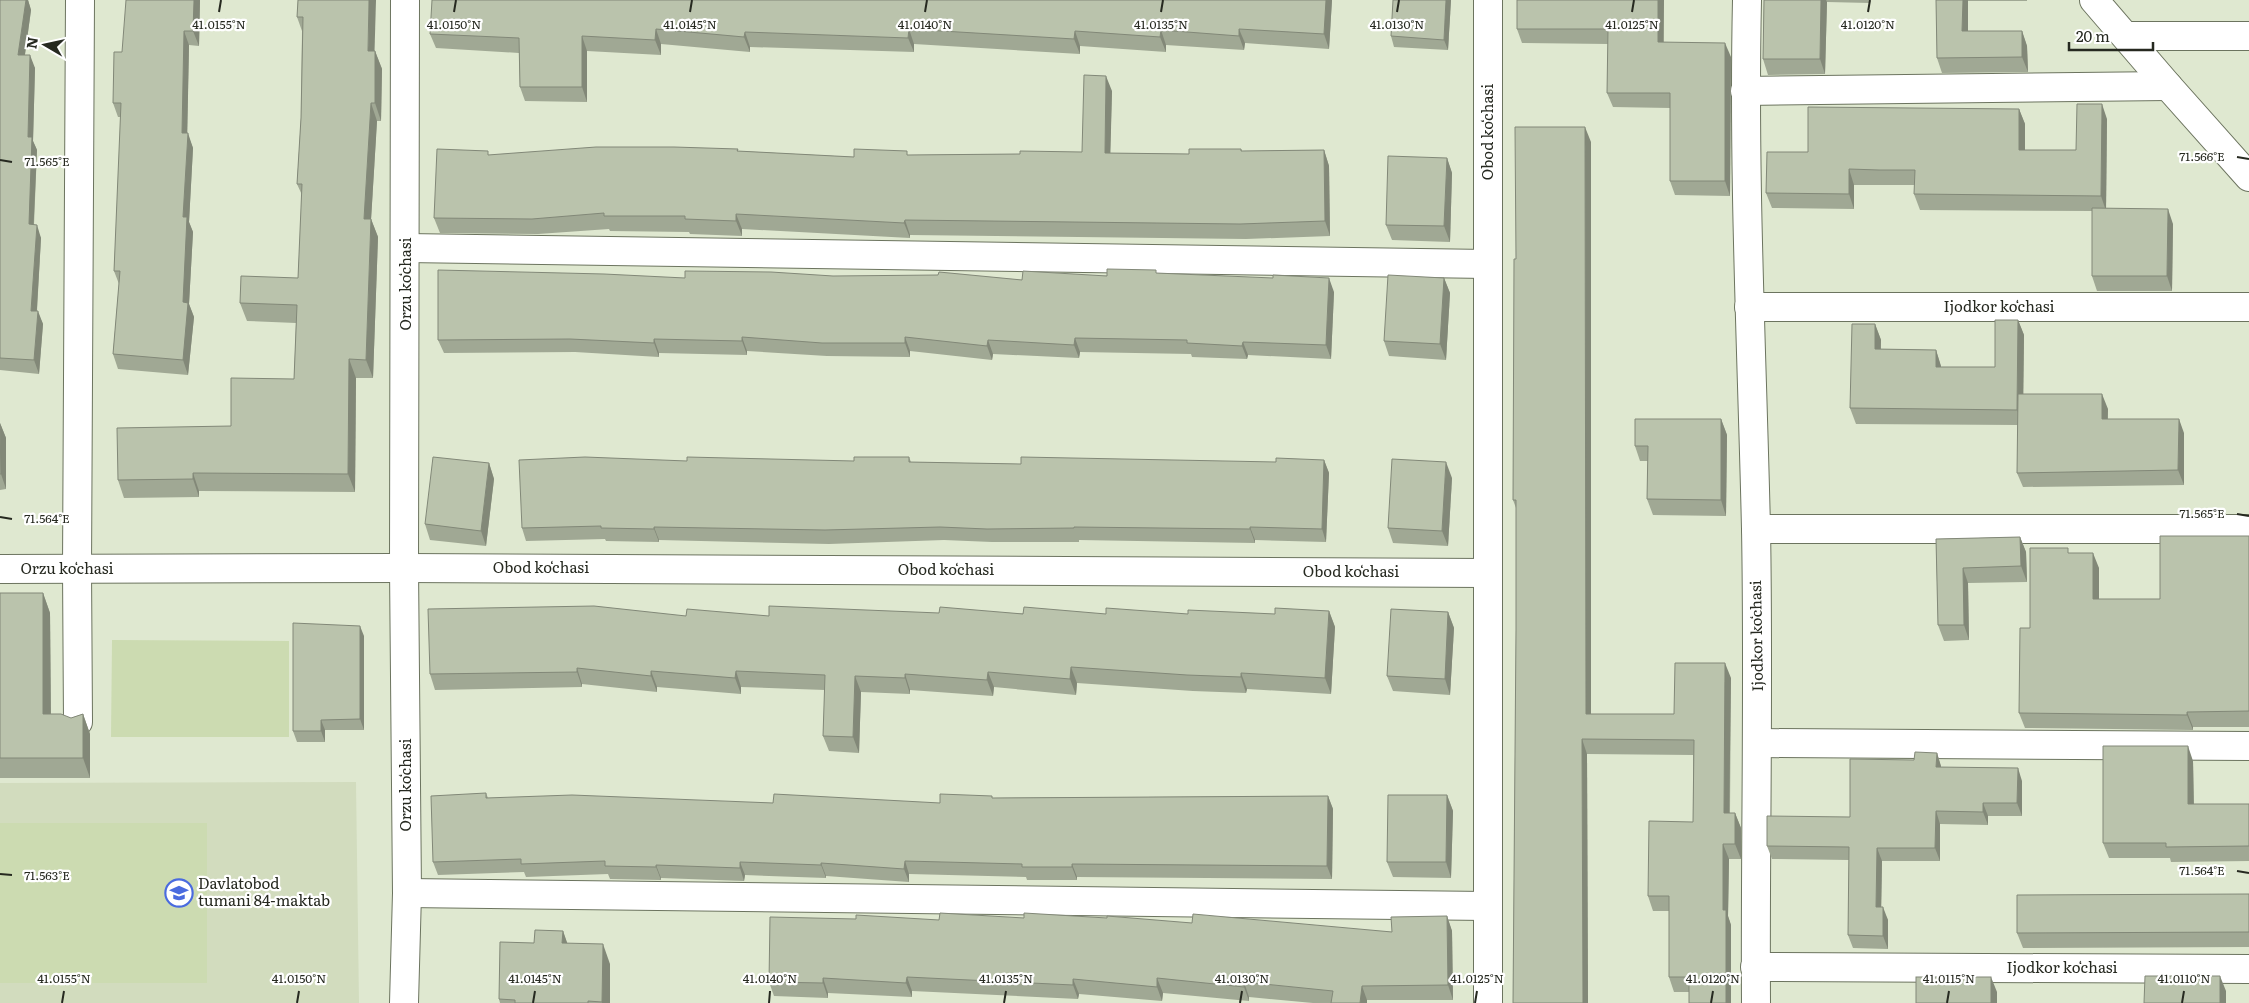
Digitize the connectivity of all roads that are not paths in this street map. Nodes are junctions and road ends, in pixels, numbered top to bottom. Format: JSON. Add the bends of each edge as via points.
{"nodes":[{"id":1,"x":80,"y":0,"type":"edge"},
{"id":2,"x":406,"y":0,"type":"edge"},
{"id":3,"x":1488,"y":0,"type":"edge"},
{"id":4,"x":1747,"y":0,"type":"edge"},
{"id":5,"x":2094,"y":0,"type":"edge"},
{"id":6,"x":2126,"y":36,"type":"junction"},
{"id":7,"x":2249,"y":36,"type":"edge"},
{"id":8,"x":2168,"y":86,"type":"junction"},
{"id":9,"x":1745,"y":91,"type":"junction"},
{"id":10,"x":2249,"y":177,"type":"edge"},
{"id":11,"x":406,"y":248,"type":"junction"},
{"id":12,"x":1487,"y":264,"type":"junction"},
{"id":13,"x":1749,"y":308,"type":"junction"},
{"id":14,"x":2249,"y":308,"type":"edge"},
{"id":15,"x":1756,"y":529,"type":"junction"},
{"id":16,"x":2249,"y":529,"type":"edge"},
{"id":17,"x":404,"y":568,"type":"junction"},
{"id":18,"x":0,"y":569,"type":"edge"},
{"id":19,"x":77,"y":569,"type":"junction"},
{"id":20,"x":1487,"y":573,"type":"junction"},
{"id":21,"x":78,"y":722,"type":"edge"},
{"id":22,"x":1758,"y":743,"type":"junction"},
{"id":23,"x":2249,"y":746,"type":"edge"},
{"id":24,"x":407,"y":893,"type":"junction"},
{"id":25,"x":1486,"y":906,"type":"junction"},
{"id":26,"x":1755,"y":967,"type":"junction"},
{"id":27,"x":2249,"y":970,"type":"edge"},
{"id":28,"x":404,"y":1003,"type":"edge"},
{"id":29,"x":1488,"y":1003,"type":"edge"},
{"id":30,"x":1756,"y":1003,"type":"edge"}],
"edges":[{"from":1,"to":19,"type":"street"},
{"from":2,"to":11,"type":"street","name":"Orzu koʻchasi"},
{"from":3,"to":12,"type":"street","name":"Obod koʻchasi"},
{"from":4,"to":9,"type":"street","name":"Ijodkor koʻchasi"},
{"from":5,"to":6,"type":"street"},
{"from":6,"to":7,"type":"street"},
{"from":6,"to":8,"type":"street"},
{"from":8,"to":9,"type":"street"},
{"from":8,"to":10,"type":"street"},
{"from":9,"to":13,"type":"street","name":"Ijodkor koʻchasi"},
{"from":11,"to":12,"type":"street"},
{"from":11,"to":17,"type":"street","name":"Orzu koʻchasi"},
{"from":12,"to":20,"type":"street","name":"Obod koʻchasi"},
{"from":13,"to":14,"type":"street","name":"Ijodkor koʻchasi"},
{"from":13,"to":15,"type":"street","name":"Ijodkor koʻchasi"},
{"from":15,"to":16,"type":"street"},
{"from":15,"to":22,"type":"street","name":"Ijodkor koʻchasi"},
{"from":17,"to":19,"type":"street","name":"Orzu koʻchasi"},
{"from":17,"to":20,"type":"street","name":"Obod koʻchasi"},
{"from":17,"to":24,"type":"street","name":"Orzu koʻchasi"},
{"from":18,"to":19,"type":"street","name":"Orzu koʻchasi"},
{"from":19,"to":21,"type":"street"},
{"from":20,"to":25,"type":"street","name":"Obod koʻchasi"},
{"from":22,"to":23,"type":"street"},
{"from":22,"to":26,"type":"street","name":"Ijodkor koʻchasi"},
{"from":24,"to":25,"type":"street"},
{"from":24,"to":28,"type":"street","name":"Orzu koʻchasi"},
{"from":25,"to":29,"type":"street","name":"Obod koʻchasi"},
{"from":26,"to":27,"type":"street","name":"Ijodkor koʻchasi"},
{"from":26,"to":30,"type":"street","name":"Ijodkor koʻchasi"}]}
